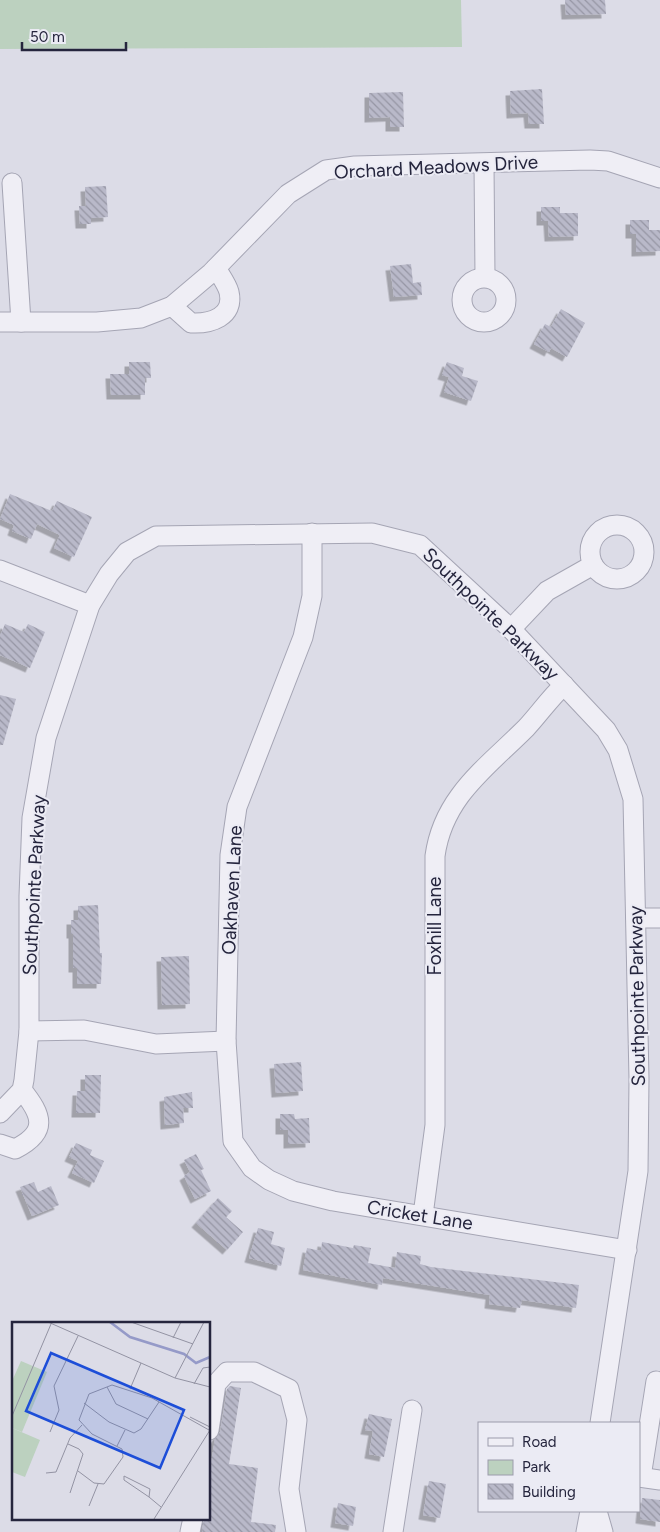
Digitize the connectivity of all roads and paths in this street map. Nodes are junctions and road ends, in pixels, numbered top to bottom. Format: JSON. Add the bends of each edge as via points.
{"nodes":[{"id":1,"x":484,"y":164,"type":"junction"},
{"id":2,"x":660,"y":178,"type":"edge"},
{"id":3,"x":12,"y":183,"type":"dead end"},
{"id":4,"x":216,"y":268,"type":"junction"},
{"id":5,"x":485,"y":277,"type":"dead end"},
{"id":6,"x":172,"y":306,"type":"junction"},
{"id":7,"x":0,"y":322,"type":"edge"},
{"id":8,"x":21,"y":322,"type":"junction"},
{"id":9,"x":312,"y":533,"type":"junction"},
{"id":10,"x":593,"y":565,"type":"dead end"},
{"id":11,"x":0,"y":570,"type":"edge"},
{"id":12,"x":90,"y":605,"type":"junction"},
{"id":13,"x":511,"y":629,"type":"junction"},
{"id":14,"x":564,"y":685,"type":"junction"},
{"id":15,"x":636,"y":918,"type":"junction"},
{"id":16,"x":660,"y":918,"type":"edge"},
{"id":17,"x":29,"y":1031,"type":"junction"},
{"id":18,"x":226,"y":1041,"type":"junction"},
{"id":19,"x":22,"y":1090,"type":"junction"},
{"id":20,"x":0,"y":1113,"type":"edge"},
{"id":21,"x":233,"y":1141,"type":"joint"},
{"id":22,"x":0,"y":1144,"type":"edge"},
{"id":23,"x":422,"y":1215,"type":"junction"},
{"id":24,"x":627,"y":1250,"type":"junction"},
{"id":25,"x":656,"y":1381,"type":"dead end"},
{"id":26,"x":412,"y":1410,"type":"dead end"},
{"id":27,"x":600,"y":1422,"type":"edge"},
{"id":28,"x":210,"y":1423,"type":"edge"},
{"id":29,"x":640,"y":1477,"type":"edge"},
{"id":30,"x":660,"y":1480,"type":"edge"},
{"id":31,"x":590,"y":1512,"type":"edge"},
{"id":32,"x":597,"y":1512,"type":"edge"},
{"id":33,"x":296,"y":1532,"type":"edge"},
{"id":34,"x":393,"y":1532,"type":"edge"},
{"id":35,"x":586,"y":1532,"type":"edge"},
{"id":36,"x":603,"y":1532,"type":"edge"}],
"edges":[{"from":1,"to":2,"type":"street","name":"Orchard Meadows Drive","via":[[608,161]]},
{"from":1,"to":4,"type":"street","name":"Orchard Meadows Drive","via":[[355,166],[326,170],[288,194]]},
{"from":1,"to":5,"type":"street"},
{"from":3,"to":8,"type":"street"},
{"from":4,"to":6,"type":"street","name":"Orchard Meadows Drive"},
{"from":4,"to":6,"type":"street","via":[[229,291],[229,305],[222,316],[207,324],[191,323]]},
{"from":6,"to":8,"type":"street","name":"Orchard Meadows Drive","via":[[141,318],[97,322]]},
{"from":7,"to":8,"type":"street","name":"Orchard Meadows Drive"},
{"from":9,"to":12,"type":"street","name":"Southpointe Parkway","via":[[156,536],[127,552]]},
{"from":9,"to":13,"type":"street","name":"Southpointe Parkway","via":[[372,533],[420,545]]},
{"from":9,"to":18,"type":"street","name":"Oakhaven Lane","via":[[312,596],[303,637],[237,807],[230,855]]},
{"from":10,"to":13,"type":"street","via":[[547,591]]},
{"from":11,"to":12,"type":"street"},
{"from":12,"to":17,"type":"street","name":"Southpointe Parkway","via":[[46,738],[32,818]]},
{"from":13,"to":14,"type":"street","name":"Southpointe Parkway"},
{"from":14,"to":15,"type":"street","name":"Southpointe Parkway","via":[[606,730],[627,775],[633,799]]},
{"from":14,"to":23,"type":"street","name":"Foxhill Lane","via":[[461,795],[444,817],[437,840],[435,1125]]},
{"from":15,"to":16,"type":"street"},
{"from":15,"to":24,"type":"street","name":"Southpointe Parkway","via":[[638,1171]]},
{"from":17,"to":18,"type":"street","via":[[84,1030],[156,1044]]},
{"from":17,"to":19,"type":"street","name":"Southpointe Parkway"},
{"from":18,"to":21,"type":"street","name":"Oakhaven Lane"},
{"from":19,"to":20,"type":"street"},
{"from":19,"to":22,"type":"street","via":[[37,1109],[38,1124],[31,1141],[15,1149]]},
{"from":21,"to":23,"type":"street","name":"Cricket Lane","via":[[252,1168],[269,1180],[293,1190],[333,1201]]},
{"from":23,"to":24,"type":"street","name":"Cricket Lane"},
{"from":24,"to":27,"type":"street","name":"Southpointe Parkway"},
{"from":25,"to":29,"type":"street"},
{"from":26,"to":34,"type":"street"},
{"from":28,"to":33,"type":"street","via":[[216,1384],[227,1372],[254,1372],[289,1390],[297,1420],[289,1489]]},
{"from":29,"to":30,"type":"street"},
{"from":31,"to":35,"type":"street"},
{"from":32,"to":36,"type":"street"}]}
